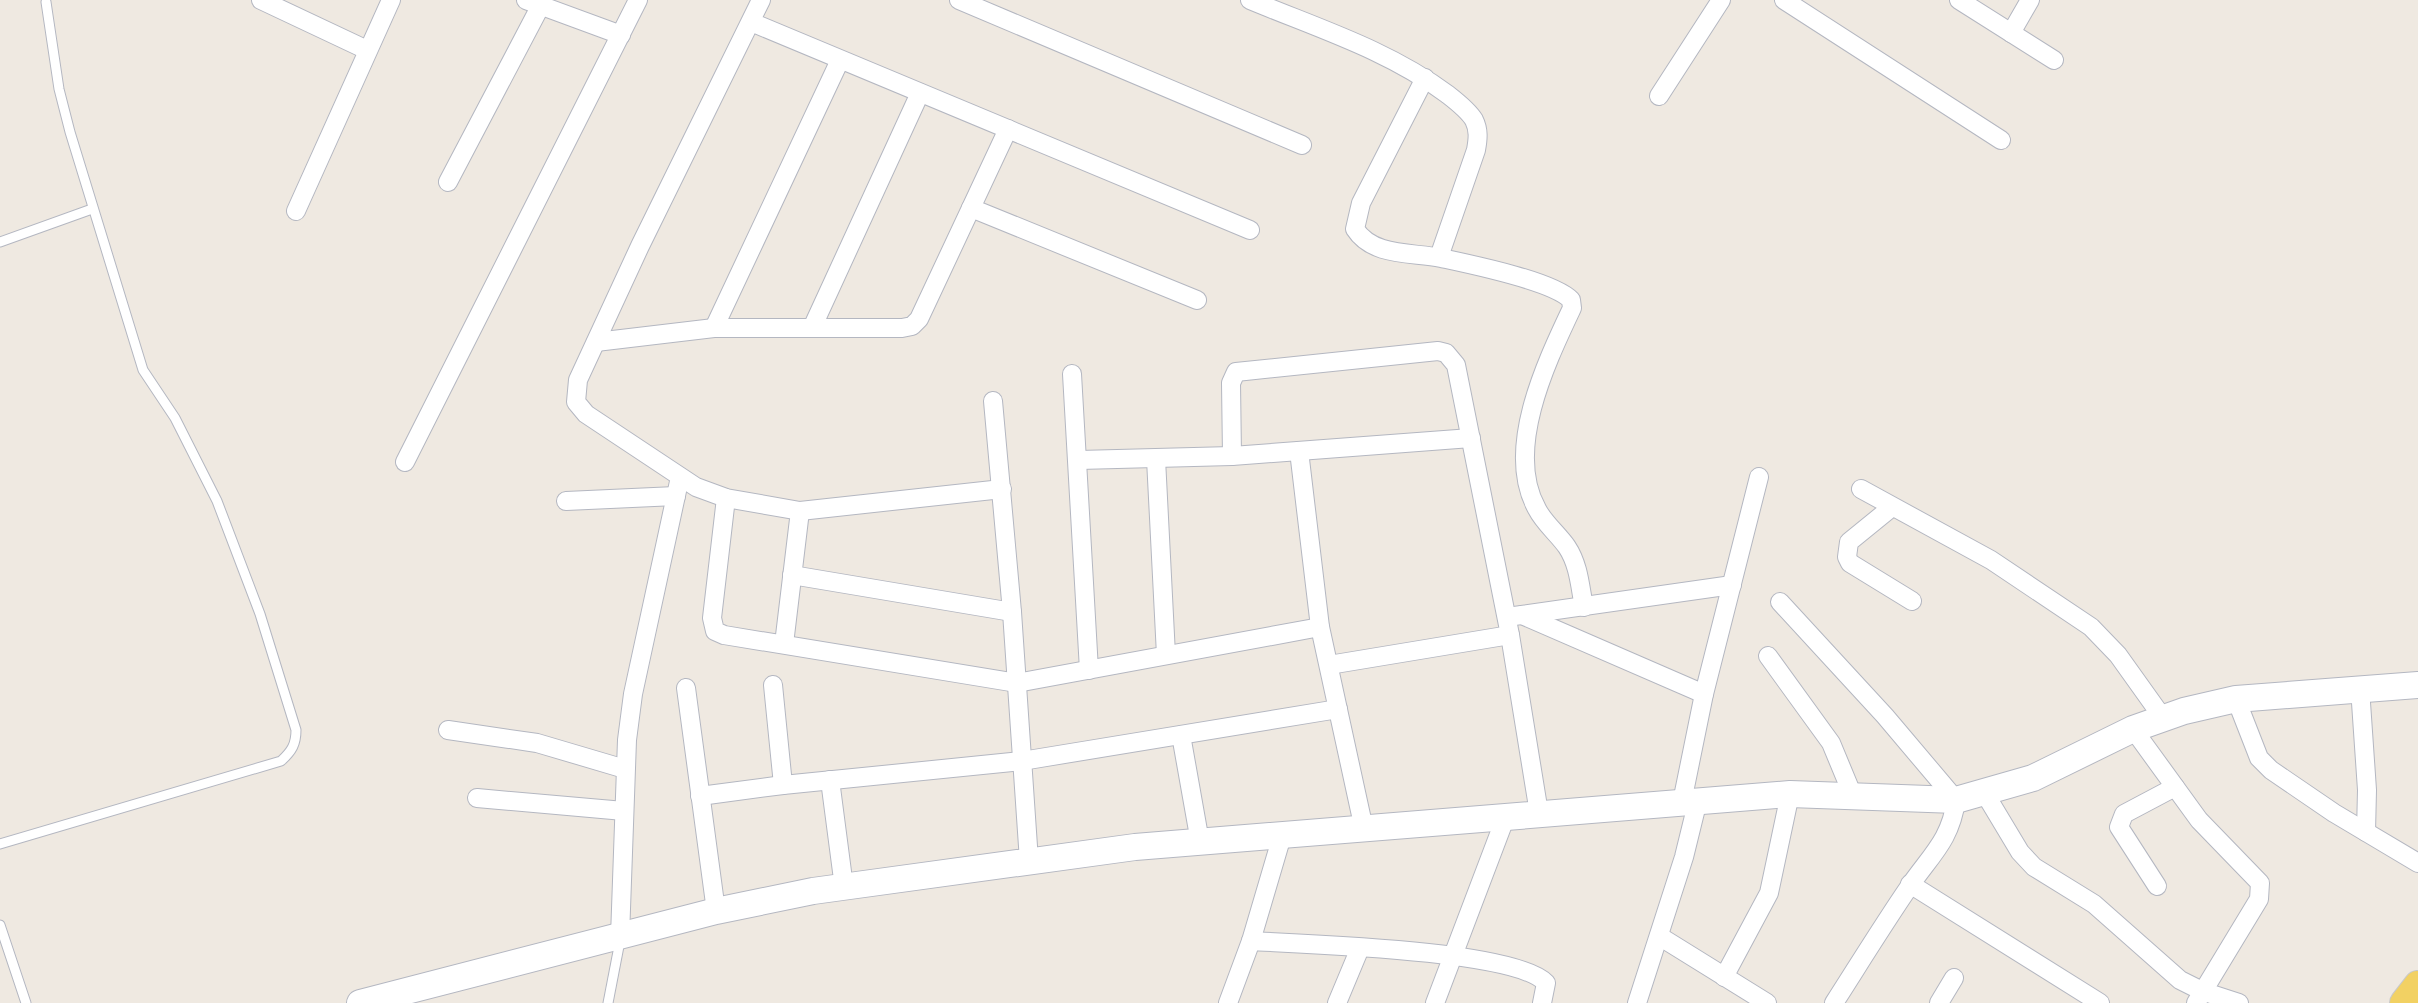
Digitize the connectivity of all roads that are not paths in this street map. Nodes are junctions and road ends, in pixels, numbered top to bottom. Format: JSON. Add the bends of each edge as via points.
{"nodes":[{"id":1,"x":261,"y":0,"type":"edge"},
{"id":2,"x":391,"y":0,"type":"edge"},
{"id":3,"x":638,"y":0,"type":"edge"},
{"id":4,"x":761,"y":0,"type":"edge"},
{"id":5,"x":959,"y":0,"type":"edge"},
{"id":6,"x":1250,"y":0,"type":"edge"},
{"id":7,"x":1721,"y":0,"type":"edge"},
{"id":8,"x":1784,"y":0,"type":"edge"},
{"id":9,"x":1959,"y":0,"type":"edge"},
{"id":10,"x":2030,"y":0,"type":"edge"},
{"id":11,"x":46,"y":2,"type":"dead end"},
{"id":12,"x":533,"y":3,"type":"edge"},
{"id":13,"x":751,"y":22,"type":"junction"},
{"id":14,"x":2011,"y":33,"type":"junction"},
{"id":15,"x":621,"y":35,"type":"junction"},
{"id":16,"x":367,"y":50,"type":"junction"},
{"id":17,"x":840,"y":60,"type":"junction"},
{"id":18,"x":2054,"y":60,"type":"dead end"},
{"id":19,"x":1425,"y":78,"type":"junction"},
{"id":20,"x":920,"y":93,"type":"junction"},
{"id":21,"x":1659,"y":96,"type":"dead end"},
{"id":22,"x":1008,"y":129,"type":"junction"},
{"id":23,"x":2001,"y":140,"type":"dead end"},
{"id":24,"x":1302,"y":145,"type":"dead end"},
{"id":25,"x":448,"y":182,"type":"dead end"},
{"id":26,"x":971,"y":208,"type":"junction"},
{"id":27,"x":92,"y":209,"type":"junction"},
{"id":28,"x":296,"y":211,"type":"dead end"},
{"id":29,"x":1250,"y":230,"type":"dead end"},
{"id":30,"x":0,"y":242,"type":"edge"},
{"id":31,"x":1439,"y":257,"type":"junction"},
{"id":32,"x":1197,"y":300,"type":"dead end"},
{"id":33,"x":714,"y":328,"type":"junction"},
{"id":34,"x":812,"y":328,"type":"junction"},
{"id":35,"x":596,"y":342,"type":"junction"},
{"id":36,"x":1072,"y":374,"type":"dead end"},
{"id":37,"x":993,"y":401,"type":"dead end"},
{"id":38,"x":1471,"y":438,"type":"junction"},
{"id":39,"x":1299,"y":451,"type":"junction"},
{"id":40,"x":1232,"y":456,"type":"junction"},
{"id":41,"x":1156,"y":459,"type":"junction"},
{"id":42,"x":1079,"y":460,"type":"junction"},
{"id":43,"x":405,"y":462,"type":"dead end"},
{"id":44,"x":680,"y":477,"type":"junction"},
{"id":45,"x":1759,"y":477,"type":"dead end"},
{"id":46,"x":1002,"y":489,"type":"junction"},
{"id":47,"x":1861,"y":489,"type":"dead end"},
{"id":48,"x":676,"y":496,"type":"junction"},
{"id":49,"x":726,"y":498,"type":"junction"},
{"id":50,"x":566,"y":501,"type":"dead end"},
{"id":51,"x":1892,"y":507,"type":"junction"},
{"id":52,"x":800,"y":511,"type":"junction"},
{"id":53,"x":792,"y":575,"type":"junction"},
{"id":54,"x":1732,"y":585,"type":"junction"},
{"id":55,"x":1912,"y":601,"type":"dead end"},
{"id":56,"x":1780,"y":602,"type":"dead end"},
{"id":57,"x":1584,"y":607,"type":"junction"},
{"id":58,"x":1012,"y":612,"type":"junction"},
{"id":59,"x":1513,"y":623,"type":"junction"},
{"id":60,"x":1320,"y":627,"type":"junction"},
{"id":61,"x":784,"y":644,"type":"junction"},
{"id":62,"x":1166,"y":655,"type":"junction"},
{"id":63,"x":1768,"y":656,"type":"dead end"},
{"id":64,"x":1329,"y":665,"type":"junction"},
{"id":65,"x":1089,"y":670,"type":"junction"},
{"id":66,"x":1017,"y":683,"type":"junction"},
{"id":67,"x":773,"y":685,"type":"dead end"},
{"id":68,"x":2418,"y":685,"type":"edge"},
{"id":69,"x":686,"y":688,"type":"dead end"},
{"id":70,"x":2360,"y":688,"type":"junction"},
{"id":71,"x":1704,"y":694,"type":"junction"},
{"id":72,"x":2236,"y":699,"type":"junction"},
{"id":73,"x":1338,"y":709,"type":"junction"},
{"id":74,"x":2163,"y":718,"type":"junction"},
{"id":75,"x":2133,"y":729,"type":"junction"},
{"id":76,"x":448,"y":730,"type":"dead end"},
{"id":77,"x":1181,"y":735,"type":"junction"},
{"id":78,"x":1022,"y":761,"type":"junction"},
{"id":79,"x":625,"y":769,"type":"junction"},
{"id":80,"x":830,"y":780,"type":"junction"},
{"id":81,"x":783,"y":785,"type":"junction"},
{"id":82,"x":2175,"y":787,"type":"junction"},
{"id":83,"x":1984,"y":792,"type":"junction"},
{"id":84,"x":1790,"y":794,"type":"junction"},
{"id":85,"x":700,"y":796,"type":"junction"},
{"id":86,"x":1853,"y":796,"type":"junction"},
{"id":87,"x":477,"y":798,"type":"dead end"},
{"id":88,"x":1956,"y":800,"type":"junction"},
{"id":89,"x":1690,"y":801,"type":"junction"},
{"id":90,"x":624,"y":811,"type":"junction"},
{"id":91,"x":1539,"y":813,"type":"junction"},
{"id":92,"x":1506,"y":816,"type":"junction"},
{"id":93,"x":1364,"y":829,"type":"junction"},
{"id":94,"x":2366,"y":832,"type":"junction"},
{"id":95,"x":1282,"y":836,"type":"junction"},
{"id":96,"x":1200,"y":842,"type":"junction"},
{"id":97,"x":0,"y":844,"type":"edge"},
{"id":98,"x":2415,"y":854,"type":"edge"},
{"id":99,"x":1029,"y":861,"type":"junction"},
{"id":100,"x":1910,"y":884,"type":"junction"},
{"id":101,"x":2157,"y":886,"type":"dead end"},
{"id":102,"x":844,"y":887,"type":"junction"},
{"id":103,"x":716,"y":911,"type":"junction"},
{"id":104,"x":0,"y":925,"type":"edge"},
{"id":105,"x":1659,"y":936,"type":"junction"},
{"id":106,"x":620,"y":937,"type":"junction"},
{"id":107,"x":1251,"y":941,"type":"junction"},
{"id":108,"x":1360,"y":948,"type":"junction"},
{"id":109,"x":1452,"y":955,"type":"junction"},
{"id":110,"x":1724,"y":977,"type":"junction"},
{"id":111,"x":1954,"y":978,"type":"dead end"},
{"id":112,"x":2418,"y":985,"type":"edge"},
{"id":113,"x":2199,"y":997,"type":"edge"},
{"id":114,"x":26,"y":1003,"type":"edge"},
{"id":115,"x":360,"y":1003,"type":"edge"},
{"id":116,"x":608,"y":1003,"type":"edge"},
{"id":117,"x":1228,"y":1003,"type":"edge"},
{"id":118,"x":1337,"y":1003,"type":"edge"},
{"id":119,"x":1435,"y":1003,"type":"edge"},
{"id":120,"x":1542,"y":1003,"type":"edge"},
{"id":121,"x":1637,"y":1003,"type":"edge"},
{"id":122,"x":1767,"y":1003,"type":"edge"},
{"id":123,"x":1834,"y":1003,"type":"edge"},
{"id":124,"x":1939,"y":1003,"type":"edge"},
{"id":125,"x":2100,"y":1003,"type":"edge"},
{"id":126,"x":2239,"y":1003,"type":"edge"},
{"id":127,"x":2404,"y":1003,"type":"edge"}],
"edges":[{"from":1,"to":16,"type":"street"},
{"from":2,"to":16,"type":"street"},
{"from":3,"to":15,"type":"street"},
{"from":4,"to":13,"type":"street"},
{"from":5,"to":24,"type":"street"},
{"from":6,"to":19,"type":"street","via":[[1386,56]]},
{"from":7,"to":21,"type":"street"},
{"from":8,"to":23,"type":"street"},
{"from":9,"to":14,"type":"street"},
{"from":10,"to":14,"type":"street"},
{"from":11,"to":27,"type":"lane","via":[[59,89]]},
{"from":12,"to":15,"type":"street"},
{"from":12,"to":25,"type":"street"},
{"from":13,"to":17,"type":"street"},
{"from":13,"to":35,"type":"street"},
{"from":14,"to":18,"type":"street"},
{"from":15,"to":43,"type":"street"},
{"from":16,"to":28,"type":"street"},
{"from":17,"to":20,"type":"street"},
{"from":17,"to":33,"type":"street"},
{"from":19,"to":31,"type":"street","via":[[1459,103],[1479,134]]},
{"from":19,"to":31,"type":"street","via":[[1361,203],[1355,229],[1381,249]]},
{"from":20,"to":22,"type":"street"},
{"from":20,"to":34,"type":"street"},
{"from":22,"to":26,"type":"street"},
{"from":22,"to":29,"type":"street"},
{"from":26,"to":32,"type":"street"},
{"from":26,"to":34,"type":"street","via":[[912,326]]},
{"from":27,"to":30,"type":"lane"},
{"from":27,"to":97,"type":"lane","via":[[143,370],[175,418],[217,501],[260,614],[296,741],[281,761]]},
{"from":31,"to":57,"type":"street","via":[[1564,293],[1571,300],[1540,379],[1527,435],[1527,487],[1537,510],[1572,557]]},
{"from":33,"to":34,"type":"street"},
{"from":33,"to":35,"type":"street"},
{"from":35,"to":44,"type":"street","via":[[576,402]]},
{"from":36,"to":42,"type":"street"},
{"from":37,"to":46,"type":"street"},
{"from":38,"to":39,"type":"street"},
{"from":38,"to":40,"type":"street","via":[[1456,365],[1438,351],[1236,372],[1231,383]]},
{"from":38,"to":59,"type":"street"},
{"from":39,"to":40,"type":"street"},
{"from":39,"to":60,"type":"street"},
{"from":40,"to":41,"type":"street"},
{"from":41,"to":42,"type":"street"},
{"from":41,"to":62,"type":"street"},
{"from":42,"to":65,"type":"street"},
{"from":44,"to":48,"type":"street"},
{"from":44,"to":49,"type":"street"},
{"from":45,"to":54,"type":"street"},
{"from":46,"to":52,"type":"street"},
{"from":46,"to":58,"type":"street"},
{"from":47,"to":51,"type":"street"},
{"from":48,"to":50,"type":"street"},
{"from":48,"to":79,"type":"street","via":[[633,694]]},
{"from":49,"to":52,"type":"street"},
{"from":49,"to":61,"type":"street","via":[[712,626],[724,635]]},
{"from":51,"to":55,"type":"street","via":[[1849,542],[1847,557]]},
{"from":51,"to":74,"type":"street","via":[[1991,560],[2091,627],[2127,666]]},
{"from":52,"to":53,"type":"street"},
{"from":53,"to":58,"type":"street"},
{"from":53,"to":61,"type":"street"},
{"from":54,"to":57,"type":"street"},
{"from":54,"to":71,"type":"street"},
{"from":56,"to":88,"type":"street"},
{"from":57,"to":59,"type":"street"},
{"from":58,"to":66,"type":"street"},
{"from":59,"to":64,"type":"street"},
{"from":59,"to":71,"type":"street"},
{"from":59,"to":91,"type":"street"},
{"from":60,"to":62,"type":"street"},
{"from":60,"to":64,"type":"street"},
{"from":61,"to":66,"type":"street"},
{"from":62,"to":65,"type":"street"},
{"from":63,"to":86,"type":"street","via":[[1831,743]]},
{"from":64,"to":73,"type":"street"},
{"from":65,"to":66,"type":"street"},
{"from":66,"to":78,"type":"street"},
{"from":67,"to":81,"type":"street"},
{"from":68,"to":70,"type":"main road"},
{"from":69,"to":85,"type":"street"},
{"from":70,"to":72,"type":"main road"},
{"from":70,"to":94,"type":"street"},
{"from":71,"to":89,"type":"street"},
{"from":72,"to":74,"type":"main road"},
{"from":72,"to":94,"type":"street","via":[[2259,758]]},
{"from":73,"to":77,"type":"street"},
{"from":73,"to":93,"type":"street"},
{"from":74,"to":75,"type":"main road"},
{"from":75,"to":82,"type":"street"},
{"from":75,"to":83,"type":"main road","via":[[2033,778]]},
{"from":76,"to":79,"type":"street","via":[[537,743]]},
{"from":77,"to":78,"type":"street"},
{"from":77,"to":96,"type":"street"},
{"from":78,"to":80,"type":"street"},
{"from":78,"to":99,"type":"street"},
{"from":79,"to":90,"type":"street"},
{"from":80,"to":81,"type":"street"},
{"from":80,"to":102,"type":"street"},
{"from":81,"to":85,"type":"street"},
{"from":82,"to":101,"type":"street","via":[[2124,814],[2119,827]]},
{"from":82,"to":113,"type":"street","via":[[2260,883],[2259,899]]},
{"from":83,"to":88,"type":"main road"},
{"from":83,"to":113,"type":"street","via":[[2034,867],[2094,904]]},
{"from":84,"to":86,"type":"main road"},
{"from":84,"to":89,"type":"main road"},
{"from":84,"to":110,"type":"street","via":[[1769,893]]},
{"from":85,"to":103,"type":"street"},
{"from":86,"to":88,"type":"main road"},
{"from":87,"to":90,"type":"street"},
{"from":88,"to":100,"type":"street","via":[[1948,832]]},
{"from":89,"to":91,"type":"main road"},
{"from":89,"to":105,"type":"street","via":[[1684,857]]},
{"from":90,"to":106,"type":"street"},
{"from":91,"to":92,"type":"main road"},
{"from":92,"to":93,"type":"main road"},
{"from":92,"to":109,"type":"street"},
{"from":93,"to":95,"type":"main road"},
{"from":94,"to":98,"type":"street"},
{"from":95,"to":96,"type":"main road"},
{"from":95,"to":107,"type":"street"},
{"from":96,"to":99,"type":"main road"},
{"from":99,"to":102,"type":"main road"},
{"from":100,"to":123,"type":"street"},
{"from":100,"to":125,"type":"street"},
{"from":102,"to":103,"type":"main road"},
{"from":103,"to":106,"type":"main road"},
{"from":104,"to":114,"type":"lane"},
{"from":105,"to":110,"type":"street"},
{"from":105,"to":121,"type":"street"},
{"from":106,"to":115,"type":"main road"},
{"from":106,"to":116,"type":"lane"},
{"from":107,"to":108,"type":"street"},
{"from":107,"to":117,"type":"street"},
{"from":108,"to":109,"type":"street"},
{"from":108,"to":118,"type":"street"},
{"from":109,"to":119,"type":"street"},
{"from":109,"to":120,"type":"street","via":[[1534,973],[1546,983]]},
{"from":110,"to":122,"type":"street"},
{"from":111,"to":124,"type":"street"},
{"from":112,"to":127,"type":"main road"},
{"from":113,"to":126,"type":"street"}]}
